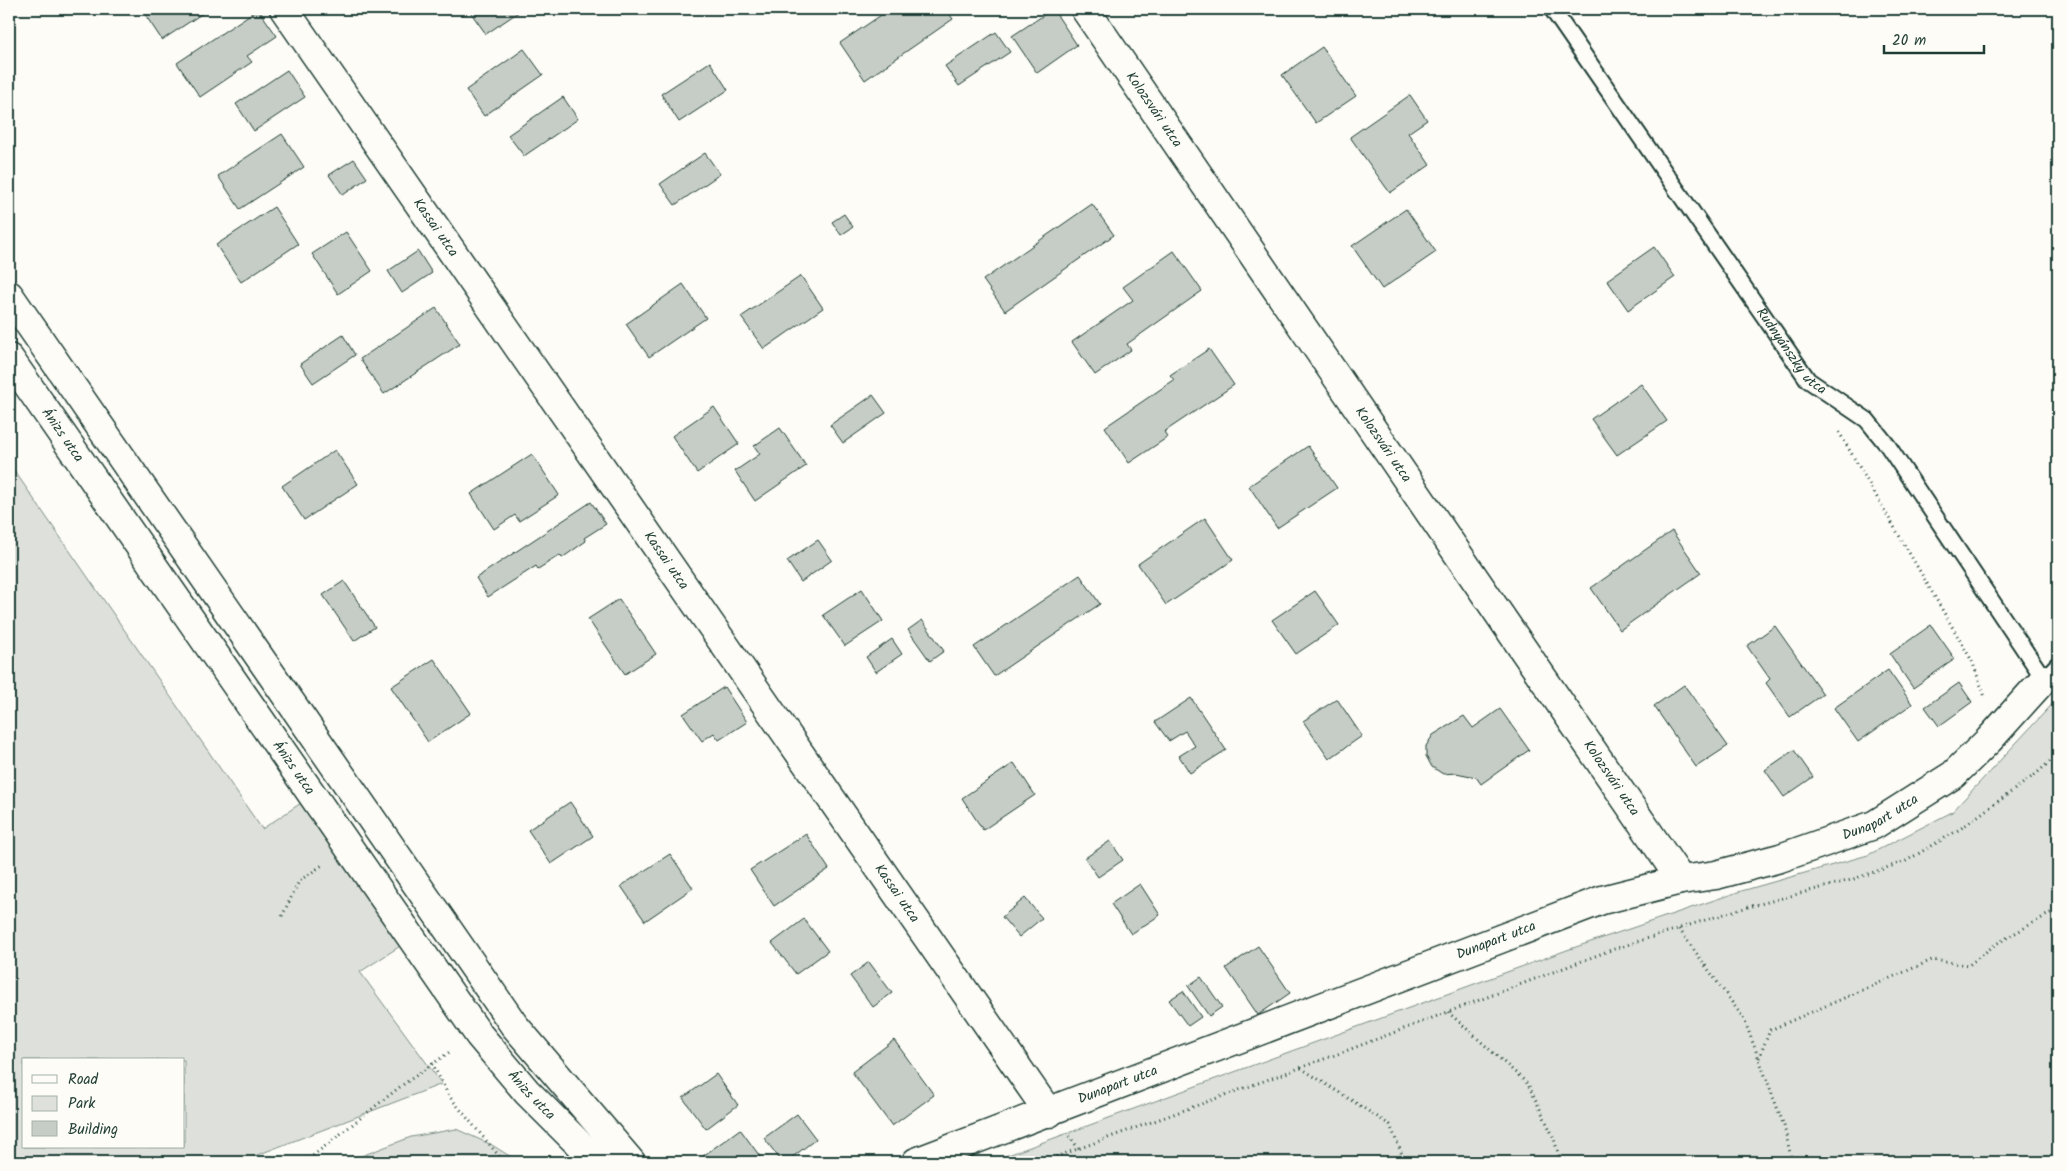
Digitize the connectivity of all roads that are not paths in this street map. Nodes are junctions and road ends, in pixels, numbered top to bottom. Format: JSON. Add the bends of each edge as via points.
{"nodes":[{"id":1,"x":284,"y":9,"type":"edge"},
{"id":2,"x":1085,"y":9,"type":"edge"},
{"id":3,"x":1552,"y":9,"type":"edge"},
{"id":4,"x":9,"y":295,"type":"edge"},
{"id":5,"x":9,"y":358,"type":"edge"},
{"id":6,"x":2051,"y":672,"type":"edge"},
{"id":7,"x":1681,"y":880,"type":"junction"},
{"id":8,"x":1049,"y":1113,"type":"junction"},
{"id":9,"x":597,"y":1162,"type":"edge"},
{"id":10,"x":631,"y":1162,"type":"edge"},
{"id":11,"x":916,"y":1162,"type":"edge"}],
"edges":[{"from":1,"to":8,"type":"street","name":"Kassai utca"},
{"from":2,"to":7,"type":"street","name":"Kolozsvári utca"},
{"from":3,"to":6,"type":"lane","name":"Rudnyánszky utca","via":[[1808,380],[1867,420]]},
{"from":4,"to":10,"type":"street","via":[[514,1025]]},
{"from":5,"to":9,"type":"street","name":"Ánizs utca","via":[[479,1035],[527,1092]]},
{"from":6,"to":7,"type":"street","name":"Dunapart utca","via":[[1953,775],[1874,825],[1780,858],[1716,875]]},
{"from":7,"to":8,"type":"street","name":"Dunapart utca","via":[[1602,900]]},
{"from":8,"to":11,"type":"street","name":"Dunapart utca"}]}
